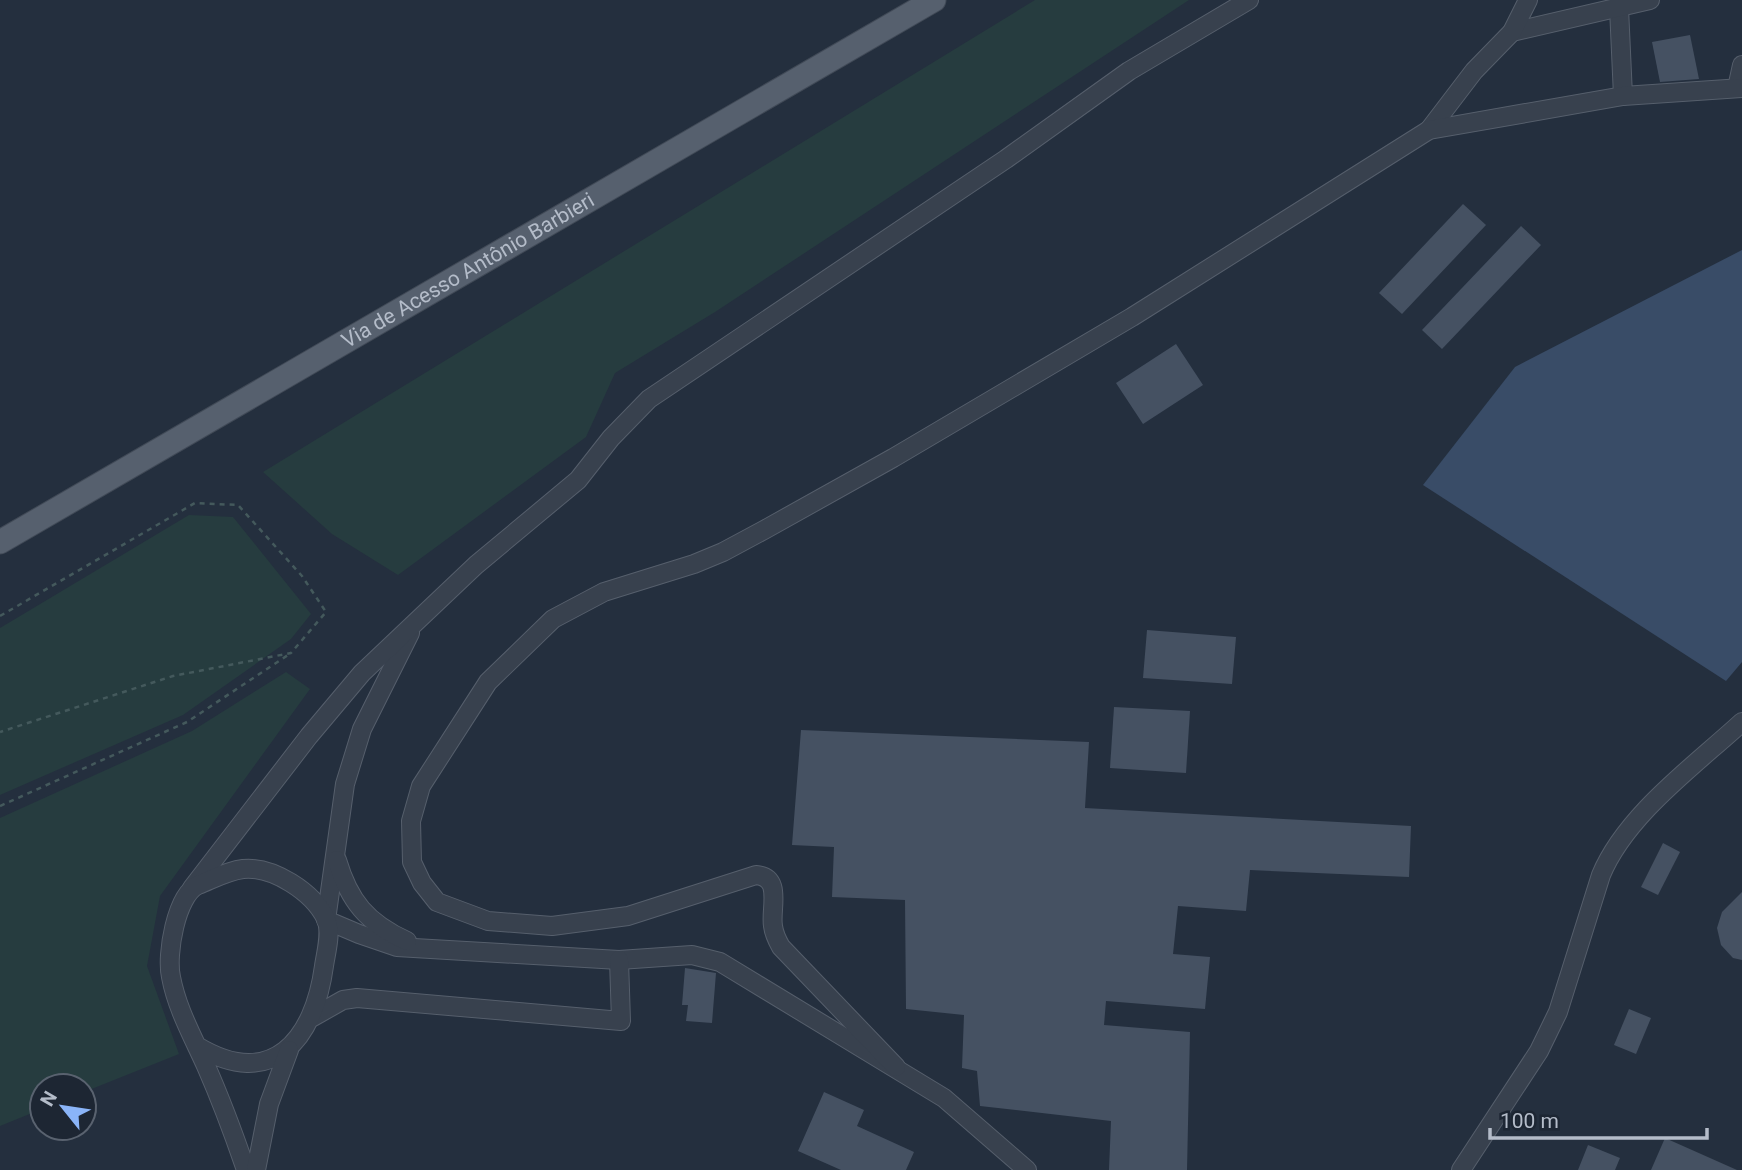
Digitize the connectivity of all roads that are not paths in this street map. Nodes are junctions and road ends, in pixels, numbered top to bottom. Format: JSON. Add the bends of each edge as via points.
{"nodes":[{"id":1,"x":934,"y":0,"type":"edge"},
{"id":2,"x":1249,"y":0,"type":"edge"},
{"id":3,"x":1528,"y":0,"type":"edge"},
{"id":4,"x":1650,"y":0,"type":"edge"},
{"id":5,"x":1619,"y":8,"type":"junction"},
{"id":6,"x":1512,"y":32,"type":"junction"},
{"id":7,"x":1742,"y":65,"type":"edge"},
{"id":8,"x":1739,"y":88,"type":"edge"},
{"id":9,"x":1623,"y":96,"type":"junction"},
{"id":10,"x":1429,"y":130,"type":"junction"},
{"id":11,"x":0,"y":542,"type":"edge"},
{"id":12,"x":417,"y":621,"type":"junction"},
{"id":13,"x":1742,"y":722,"type":"edge"},
{"id":14,"x":335,"y":854,"type":"junction"},
{"id":15,"x":192,"y":888,"type":"junction"},
{"id":16,"x":326,"y":920,"type":"junction"},
{"id":17,"x":422,"y":948,"type":"junction"},
{"id":18,"x":619,"y":960,"type":"junction"},
{"id":19,"x":313,"y":1017,"type":"junction"},
{"id":20,"x":197,"y":1046,"type":"junction"},
{"id":21,"x":289,"y":1050,"type":"junction"},
{"id":22,"x":896,"y":1067,"type":"junction"},
{"id":23,"x":246,"y":1170,"type":"edge"},
{"id":24,"x":256,"y":1170,"type":"edge"},
{"id":25,"x":1027,"y":1170,"type":"edge"},
{"id":26,"x":1461,"y":1170,"type":"edge"}],
"edges":[{"from":1,"to":11,"type":"main road","name":"Via de Acesso Antônio Barbieri"},
{"from":2,"to":12,"type":"street","via":[[1129,71],[649,399],[578,480]]},
{"from":3,"to":6,"type":"street"},
{"from":4,"to":5,"type":"street"},
{"from":5,"to":6,"type":"street"},
{"from":5,"to":9,"type":"street"},
{"from":6,"to":10,"type":"street","via":[[1474,71]]},
{"from":7,"to":8,"type":"street"},
{"from":8,"to":9,"type":"street"},
{"from":9,"to":10,"type":"street"},
{"from":10,"to":22,"type":"street","via":[[1132,317],[776,524],[694,564],[604,592],[553,620],[488,682],[426,778],[411,821],[412,862],[437,902],[488,921],[552,926],[628,916],[762,875],[771,881],[772,923],[781,947]]},
{"from":12,"to":14,"type":"street","via":[[362,729],[345,784]]},
{"from":12,"to":15,"type":"street","via":[[362,673]]},
{"from":13,"to":26,"type":"street","via":[[1660,797],[1610,853],[1558,1012],[1539,1051]]},
{"from":14,"to":16,"type":"street"},
{"from":14,"to":17,"type":"street","via":[[345,886],[359,909],[392,935]]},
{"from":15,"to":16,"type":"street","via":[[231,871],[264,870],[296,886]]},
{"from":15,"to":20,"type":"street","via":[[177,918],[170,974],[181,1014]]},
{"from":16,"to":17,"type":"street","via":[[397,947]]},
{"from":16,"to":19,"type":"street","via":[[328,939]]},
{"from":17,"to":18,"type":"street"},
{"from":18,"to":19,"type":"street","via":[[621,1021],[357,998],[343,1000]]},
{"from":18,"to":22,"type":"street","via":[[692,956],[720,962]]},
{"from":19,"to":21,"type":"street"},
{"from":20,"to":21,"type":"street","via":[[233,1063],[266,1060]]},
{"from":20,"to":23,"type":"street"},
{"from":21,"to":24,"type":"street","via":[[268,1104]]},
{"from":22,"to":25,"type":"street","via":[[944,1098]]}]}
